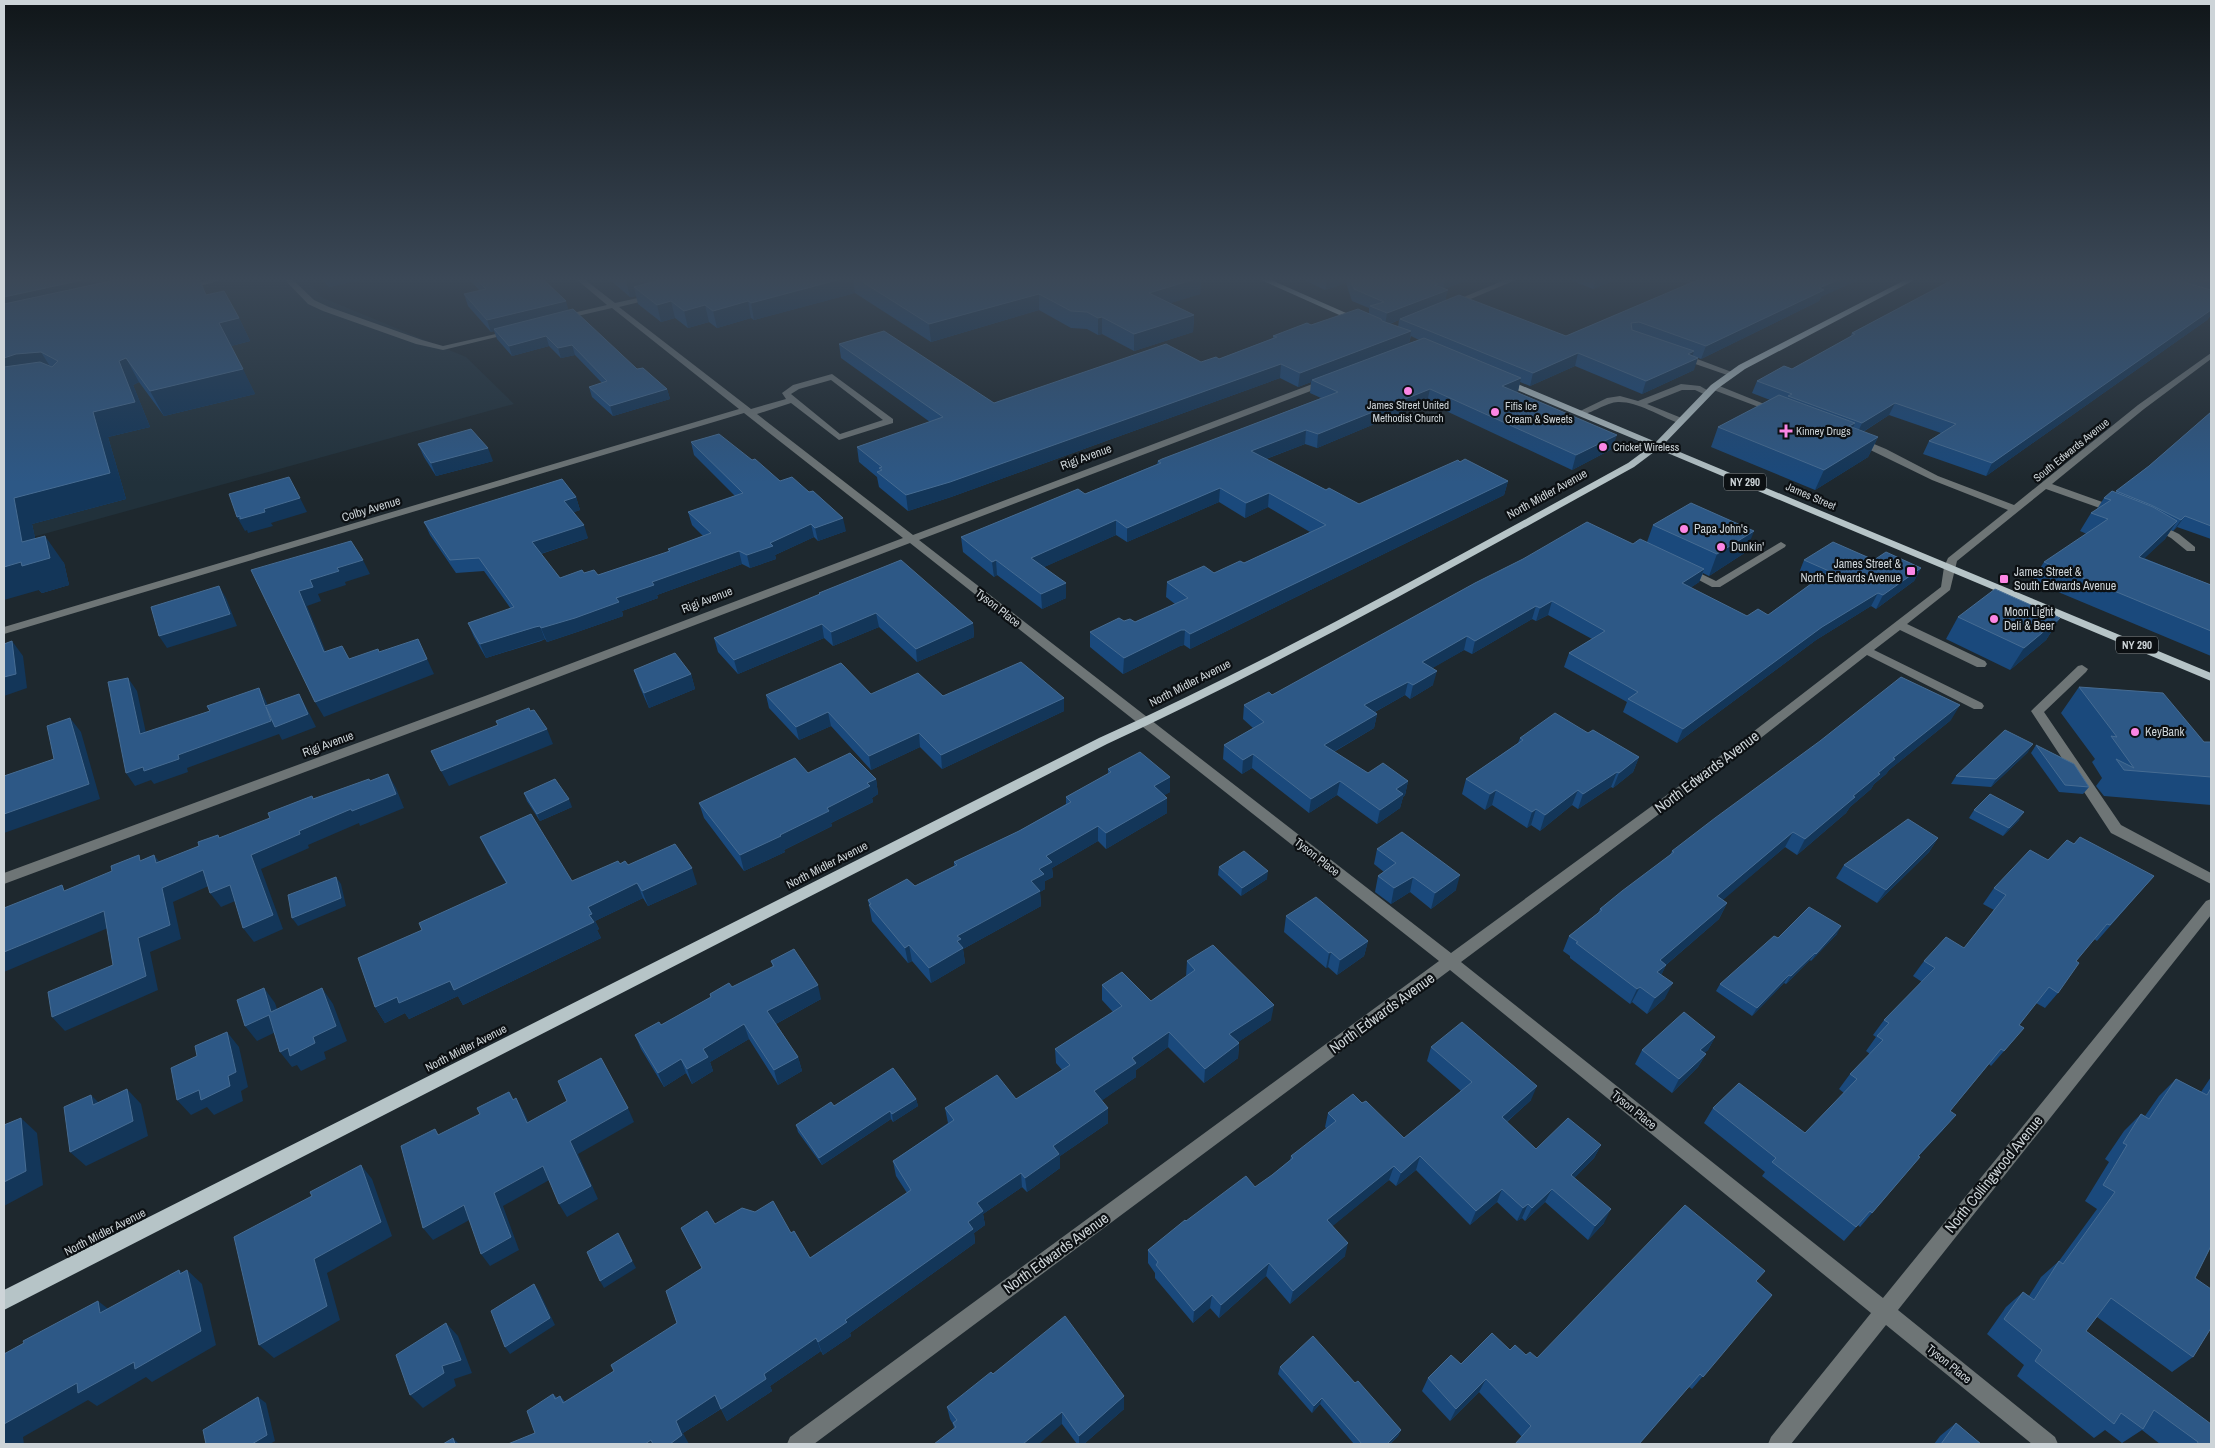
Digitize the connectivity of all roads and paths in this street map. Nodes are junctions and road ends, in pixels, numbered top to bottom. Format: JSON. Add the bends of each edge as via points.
{"nodes":[{"id":1,"x":663,"y":347,"type":"edge"},
{"id":2,"x":1782,"y":347,"type":"edge"},
{"id":3,"x":1668,"y":351,"type":"edge"},
{"id":4,"x":2211,"y":355,"type":"edge"},
{"id":5,"x":1733,"y":374,"type":"junction"},
{"id":6,"x":1336,"y":378,"type":"edge"},
{"id":7,"x":1498,"y":378,"type":"edge"},
{"id":8,"x":1711,"y":390,"type":"junction"},
{"id":9,"x":792,"y":400,"type":"junction"},
{"id":10,"x":1639,"y":404,"type":"junction"},
{"id":11,"x":747,"y":412,"type":"junction"},
{"id":12,"x":1580,"y":413,"type":"junction"},
{"id":13,"x":1787,"y":414,"type":"edge"},
{"id":14,"x":1681,"y":421,"type":"junction"},
{"id":15,"x":1846,"y":436,"type":"edge"},
{"id":16,"x":1658,"y":445,"type":"junction"},
{"id":17,"x":2045,"y":485,"type":"junction"},
{"id":18,"x":2015,"y":509,"type":"junction"},
{"id":19,"x":2126,"y":514,"type":"edge"},
{"id":20,"x":2144,"y":521,"type":"edge"},
{"id":21,"x":910,"y":539,"type":"junction"},
{"id":22,"x":1781,"y":545,"type":"dead end"},
{"id":23,"x":2191,"y":549,"type":"dead end"},
{"id":24,"x":1672,"y":564,"type":"edge"},
{"id":25,"x":1949,"y":567,"type":"junction"},
{"id":26,"x":1899,"y":625,"type":"junction"},
{"id":27,"x":4,"y":631,"type":"edge"},
{"id":28,"x":1866,"y":650,"type":"junction"},
{"id":29,"x":1981,"y":664,"type":"dead end"},
{"id":30,"x":2082,"y":669,"type":"dead end"},
{"id":31,"x":2211,"y":677,"type":"edge"},
{"id":32,"x":1978,"y":706,"type":"dead end"},
{"id":33,"x":1145,"y":723,"type":"junction"},
{"id":34,"x":4,"y":879,"type":"edge"},
{"id":35,"x":2211,"y":879,"type":"edge"},
{"id":36,"x":2211,"y":905,"type":"edge"},
{"id":37,"x":1451,"y":962,"type":"junction"},
{"id":38,"x":4,"y":1300,"type":"edge"},
{"id":39,"x":1883,"y":1312,"type":"junction"},
{"id":40,"x":797,"y":1444,"type":"edge"},
{"id":41,"x":1778,"y":1444,"type":"edge"},
{"id":42,"x":2048,"y":1444,"type":"edge"}],
"edges":[{"from":1,"to":11,"type":"street","name":"Tyson Place"},
{"from":2,"to":5,"type":"main road","name":"North Midler Avenue"},
{"from":3,"to":5,"type":"street"},
{"from":4,"to":17,"type":"street","name":"South Edwards Avenue"},
{"from":5,"to":8,"type":"main road","name":"North Midler Avenue"},
{"from":6,"to":21,"type":"street","name":"Rigi Avenue"},
{"from":7,"to":12,"type":"main road","name":"James Street","number":"NY 290"},
{"from":8,"to":10,"type":"street","via":[[1681,387]]},
{"from":8,"to":13,"type":"street"},
{"from":8,"to":14,"type":"main road","name":"North Midler Avenue"},
{"from":9,"to":9,"type":"street","via":[[839,437],[890,421],[832,377],[796,387],[786,393]]},
{"from":9,"to":11,"type":"street","name":"Colby Avenue"},
{"from":10,"to":12,"type":"street","via":[[1610,400]]},
{"from":10,"to":14,"type":"street"},
{"from":11,"to":21,"type":"street","name":"Tyson Place"},
{"from":11,"to":27,"type":"street","name":"Colby Avenue"},
{"from":12,"to":16,"type":"main road","name":"James Street","number":"NY 290"},
{"from":14,"to":16,"type":"main road","name":"North Midler Avenue"},
{"from":15,"to":18,"type":"street","via":[[1936,478]]},
{"from":16,"to":25,"type":"main road","name":"James Street","number":"NY 290"},
{"from":16,"to":33,"type":"main road","name":"North Midler Avenue","via":[[1632,465],[1326,632]]},
{"from":17,"to":18,"type":"street","name":"South Edwards Avenue"},
{"from":17,"to":19,"type":"street"},
{"from":18,"to":25,"type":"street","name":"South Edwards Avenue","via":[[1952,560]]},
{"from":20,"to":23,"type":"street","via":[[2175,536]]},
{"from":21,"to":33,"type":"street","name":"Tyson Place"},
{"from":21,"to":34,"type":"street","name":"Rigi Avenue"},
{"from":22,"to":24,"type":"street","via":[[1716,585]]},
{"from":25,"to":26,"type":"street","name":"North Edwards Avenue","via":[[1946,588]]},
{"from":25,"to":31,"type":"main road","name":"James Street","number":"NY 290"},
{"from":26,"to":28,"type":"street","name":"North Edwards Avenue"},
{"from":26,"to":29,"type":"street"},
{"from":28,"to":32,"type":"street"},
{"from":28,"to":37,"type":"street","name":"North Edwards Avenue"},
{"from":30,"to":35,"type":"street","via":[[2037,712],[2116,828]]},
{"from":33,"to":37,"type":"street","name":"Tyson Place"},
{"from":33,"to":38,"type":"main road","name":"North Midler Avenue"},
{"from":36,"to":39,"type":"street","name":"North Collingwood Avenue"},
{"from":37,"to":39,"type":"street","name":"Tyson Place"},
{"from":37,"to":40,"type":"street","name":"North Edwards Avenue"},
{"from":39,"to":41,"type":"street","name":"North Collingwood Avenue"},
{"from":39,"to":42,"type":"street","name":"Tyson Place"}]}
